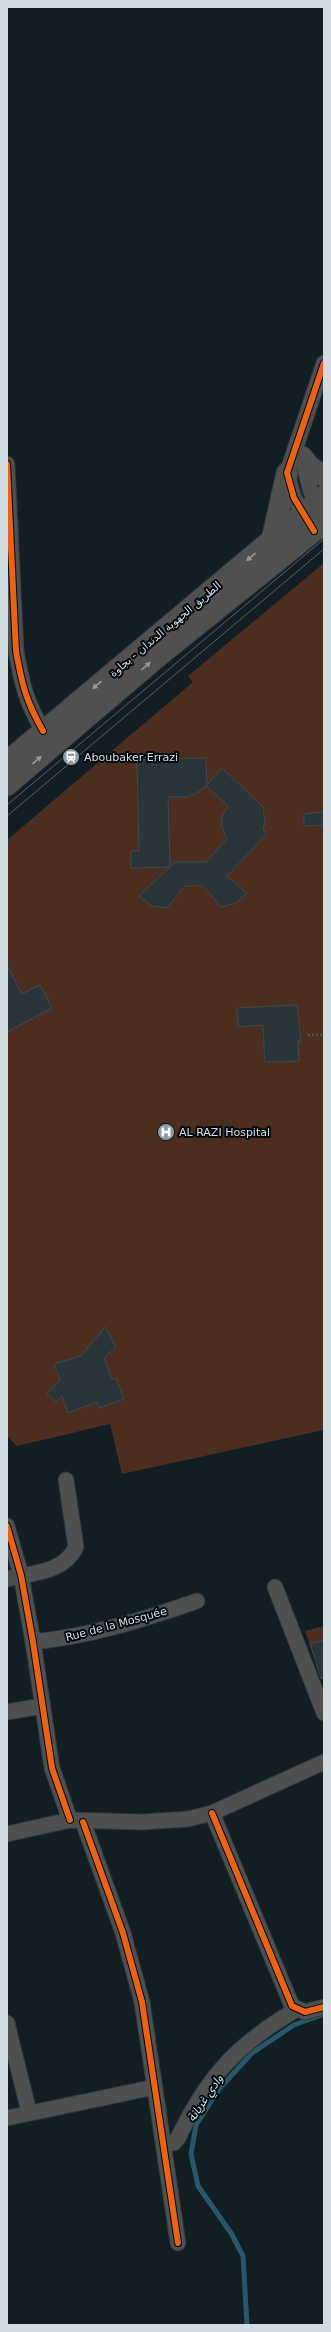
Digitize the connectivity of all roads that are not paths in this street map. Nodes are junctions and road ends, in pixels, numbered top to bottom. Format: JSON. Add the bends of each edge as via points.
{"nodes":[{"id":1,"x":324,"y":363,"type":"edge"},
{"id":2,"x":300,"y":433,"type":"junction"},
{"id":3,"x":302,"y":457,"type":"junction"},
{"id":4,"x":7,"y":464,"type":"edge"},
{"id":5,"x":287,"y":474,"type":"junction"},
{"id":6,"x":324,"y":476,"type":"edge"},
{"id":7,"x":318,"y":514,"type":"edge"},
{"id":8,"x":272,"y":540,"type":"junction"},
{"id":9,"x":43,"y":731,"type":"junction"},
{"id":10,"x":7,"y":762,"type":"edge"},
{"id":11,"x":7,"y":785,"type":"edge"},
{"id":12,"x":66,"y":1480,"type":"dead end"},
{"id":13,"x":7,"y":1526,"type":"edge"},
{"id":14,"x":14,"y":1577,"type":"edge"},
{"id":15,"x":275,"y":1587,"type":"dead end"},
{"id":16,"x":197,"y":1601,"type":"dead end"},
{"id":17,"x":33,"y":1642,"type":"junction"},
{"id":18,"x":42,"y":1706,"type":"junction"},
{"id":19,"x":7,"y":1712,"type":"edge"},
{"id":20,"x":324,"y":1713,"type":"edge"},
{"id":21,"x":324,"y":1762,"type":"edge"},
{"id":22,"x":212,"y":1813,"type":"junction"},
{"id":23,"x":77,"y":1821,"type":"junction"},
{"id":24,"x":7,"y":1834,"type":"edge"},
{"id":25,"x":324,"y":2007,"type":"edge"},
{"id":26,"x":297,"y":2009,"type":"junction"},
{"id":27,"x":7,"y":2023,"type":"edge"},
{"id":28,"x":155,"y":2087,"type":"junction"},
{"id":29,"x":29,"y":2112,"type":"junction"},
{"id":30,"x":7,"y":2118,"type":"edge"},
{"id":31,"x":163,"y":2142,"type":"junction"},
{"id":32,"x":178,"y":2243,"type":"dead end"}],
"edges":[{"from":1,"to":2,"type":"street"},
{"from":2,"to":3,"type":"street"},
{"from":2,"to":5,"type":"street"},
{"from":3,"to":6,"type":"main road","via":[[309,466]]},
{"from":3,"to":7,"type":"street"},
{"from":4,"to":9,"type":"street","via":[[16,651],[29,707]]},
{"from":5,"to":7,"type":"street","via":[[294,498]]},
{"from":5,"to":8,"type":"main road"},
{"from":7,"to":8,"type":"main road","name":"الطريق الجهوية الدندان - بجاوة"},
{"from":11,"to":7,"type":"main road","name":"الطريق الجهوية الدندان - بجاوة","one_way":true,"via":[[156,658]]},
{"from":8,"to":9,"type":"main road","name":"الطريق الجهوية الدندان - بجاوة","one_way":true},
{"from":9,"to":10,"type":"main road","name":"الطريق الجهوية الدندان - بجاوة"},
{"from":12,"to":14,"type":"street","via":[[76,1547],[72,1556],[55,1568]]},
{"from":13,"to":14,"type":"street"},
{"from":14,"to":17,"type":"street"},
{"from":15,"to":20,"type":"street"},
{"from":16,"to":17,"type":"street","name":"Rue de la Mosquée","via":[[155,1616],[85,1635]]},
{"from":17,"to":18,"type":"street"},
{"from":18,"to":19,"type":"street"},
{"from":18,"to":23,"type":"street","via":[[52,1768]]},
{"from":21,"to":22,"type":"street"},
{"from":22,"to":23,"type":"street","via":[[166,1821]]},
{"from":22,"to":26,"type":"street","via":[[292,2006]]},
{"from":23,"to":24,"type":"street"},
{"from":23,"to":28,"type":"street","via":[[124,1933],[142,2002]]},
{"from":25,"to":26,"type":"street","via":[[311,2011]]},
{"from":26,"to":31,"type":"street","via":[[255,2036],[231,2057],[207,2085],[178,2138],[174,2143]]},
{"from":27,"to":29,"type":"street"},
{"from":28,"to":29,"type":"street"},
{"from":28,"to":31,"type":"street"},
{"from":29,"to":30,"type":"street"},
{"from":31,"to":32,"type":"street"}]}
